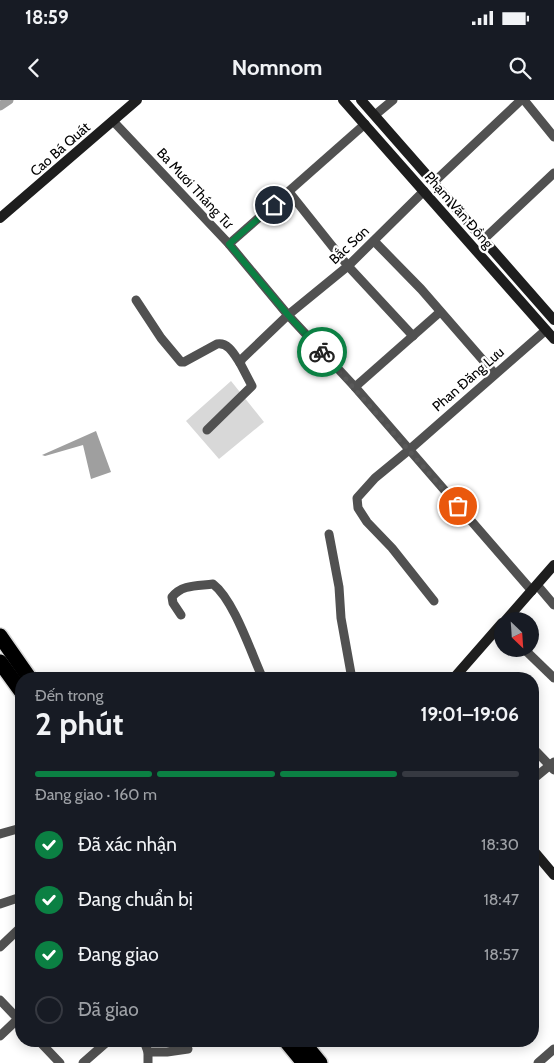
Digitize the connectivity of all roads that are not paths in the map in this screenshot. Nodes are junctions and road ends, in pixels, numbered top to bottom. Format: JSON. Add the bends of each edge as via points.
{"nodes":[{"id":1,"x":137,"y":100,"type":"edge"},
{"id":2,"x":343,"y":100,"type":"edge"},
{"id":3,"x":361,"y":100,"type":"edge"},
{"id":4,"x":393,"y":100,"type":"edge"},
{"id":5,"x":522,"y":100,"type":"edge"},
{"id":6,"x":375,"y":115,"type":"junction"},
{"id":7,"x":113,"y":121,"type":"junction"},
{"id":8,"x":365,"y":124,"type":"junction"},
{"id":9,"x":554,"y":137,"type":"edge"},
{"id":10,"x":554,"y":173,"type":"edge"},
{"id":11,"x":434,"y":182,"type":"junction"},
{"id":12,"x":424,"y":191,"type":"junction"},
{"id":13,"x":289,"y":192,"type":"junction"},
{"id":14,"x":0,"y":218,"type":"edge"},
{"id":15,"x":484,"y":239,"type":"junction"},
{"id":16,"x":374,"y":241,"type":"junction"},
{"id":17,"x":229,"y":244,"type":"junction"},
{"id":18,"x":475,"y":249,"type":"junction"},
{"id":19,"x":348,"y":266,"type":"junction"},
{"id":20,"x":136,"y":300,"type":"dead end"},
{"id":21,"x":440,"y":312,"type":"junction"},
{"id":22,"x":288,"y":315,"type":"junction"},
{"id":23,"x":554,"y":320,"type":"edge"},
{"id":24,"x":546,"y":330,"type":"junction"},
{"id":25,"x":412,"y":336,"type":"junction"},
{"id":26,"x":554,"y":339,"type":"edge"},
{"id":27,"x":240,"y":363,"type":"junction"},
{"id":28,"x":495,"y":374,"type":"junction"},
{"id":29,"x":354,"y":387,"type":"junction"},
{"id":30,"x":207,"y":430,"type":"dead end"},
{"id":31,"x":409,"y":450,"type":"junction"},
{"id":32,"x":329,"y":534,"type":"dead end"},
{"id":33,"x":554,"y":565,"type":"edge"},
{"id":34,"x":535,"y":588,"type":"junction"},
{"id":35,"x":434,"y":601,"type":"dead end"},
{"id":36,"x":554,"y":605,"type":"edge"},
{"id":37,"x":514,"y":612,"type":"edge"},
{"id":38,"x":181,"y":615,"type":"dead end"},
{"id":39,"x":494,"y":634,"type":"edge"},
{"id":40,"x":0,"y":636,"type":"edge"},
{"id":41,"x":533,"y":658,"type":"edge"},
{"id":42,"x":0,"y":662,"type":"edge"},
{"id":43,"x":25,"y":672,"type":"edge"},
{"id":44,"x":260,"y":672,"type":"edge"},
{"id":45,"x":351,"y":672,"type":"edge"},
{"id":46,"x":459,"y":672,"type":"edge"},
{"id":47,"x":554,"y":678,"type":"edge"},
{"id":48,"x":15,"y":683,"type":"edge"},
{"id":49,"x":539,"y":753,"type":"edge"},
{"id":50,"x":553,"y":766,"type":"edge"},
{"id":51,"x":539,"y":775,"type":"edge"},
{"id":52,"x":15,"y":830,"type":"edge"},
{"id":53,"x":0,"y":834,"type":"edge"},
{"id":54,"x":539,"y":857,"type":"edge"},
{"id":55,"x":554,"y":875,"type":"edge"},
{"id":56,"x":15,"y":899,"type":"edge"},
{"id":57,"x":0,"y":904,"type":"edge"},
{"id":58,"x":15,"y":933,"type":"edge"},
{"id":59,"x":0,"y":947,"type":"edge"},
{"id":60,"x":0,"y":1000,"type":"edge"},
{"id":61,"x":15,"y":1014,"type":"edge"},
{"id":62,"x":15,"y":1023,"type":"edge"},
{"id":63,"x":0,"y":1036,"type":"edge"},
{"id":64,"x":45,"y":1047,"type":"edge"},
{"id":65,"x":101,"y":1047,"type":"edge"},
{"id":66,"x":146,"y":1047,"type":"edge"},
{"id":67,"x":291,"y":1047,"type":"edge"},
{"id":68,"x":307,"y":1047,"type":"edge"},
{"id":69,"x":188,"y":1049,"type":"dead end"},
{"id":70,"x":554,"y":1049,"type":"edge"},
{"id":71,"x":148,"y":1052,"type":"junction"},
{"id":72,"x":60,"y":1063,"type":"edge"},
{"id":73,"x":83,"y":1063,"type":"edge"},
{"id":74,"x":148,"y":1063,"type":"edge"},
{"id":75,"x":304,"y":1063,"type":"edge"},
{"id":76,"x":320,"y":1063,"type":"edge"},
{"id":77,"x":538,"y":1063,"type":"edge"}],
"edges":[{"from":1,"to":7,"type":"street","name":"Cao Bá Quát"},
{"from":2,"to":8,"type":"street","name":"Phạm Văn Đồng"},
{"from":3,"to":6,"type":"street","name":"Phạm Văn Đồng"},
{"from":4,"to":6,"type":"street"},
{"from":5,"to":9,"type":"street"},
{"from":5,"to":11,"type":"street"},
{"from":6,"to":8,"type":"street"},
{"from":6,"to":11,"type":"street","name":"Phạm Văn Đồng"},
{"from":7,"to":14,"type":"street","name":"Cao Bá Quát"},
{"from":7,"to":17,"type":"street","name":"Ba Mươi Tháng Tư"},
{"from":8,"to":12,"type":"street","name":"Phạm Văn Đồng"},
{"from":8,"to":13,"type":"street"},
{"from":10,"to":15,"type":"street"},
{"from":11,"to":12,"type":"street"},
{"from":11,"to":15,"type":"street","name":"Phạm Văn Đồng"},
{"from":12,"to":16,"type":"street","name":"Bắc Sơn"},
{"from":12,"to":18,"type":"street","name":"Phạm Văn Đồng"},
{"from":13,"to":17,"type":"street"},
{"from":13,"to":19,"type":"street"},
{"from":15,"to":18,"type":"street"},
{"from":15,"to":23,"type":"street","name":"Phạm Văn Đồng"},
{"from":16,"to":19,"type":"street","name":"Bắc Sơn"},
{"from":16,"to":21,"type":"street"},
{"from":17,"to":22,"type":"street","name":"Ba Mươi Tháng Tư"},
{"from":18,"to":24,"type":"street","name":"Phạm Văn Đồng"},
{"from":19,"to":22,"type":"street","name":"Bắc Sơn"},
{"from":19,"to":25,"type":"street"},
{"from":20,"to":27,"type":"street","via":[[180,362],[222,343]]},
{"from":21,"to":25,"type":"street"},
{"from":21,"to":28,"type":"street"},
{"from":22,"to":27,"type":"street","name":"Bắc Sơn"},
{"from":22,"to":29,"type":"street","name":"Ba Mươi Tháng Tư"},
{"from":23,"to":24,"type":"street"},
{"from":24,"to":26,"type":"street","name":"Phạm Văn Đồng"},
{"from":24,"to":28,"type":"street","name":"Phan Đăng Lưu"},
{"from":25,"to":29,"type":"street"},
{"from":27,"to":30,"type":"street","via":[[252,386]]},
{"from":28,"to":31,"type":"street","name":"Phan Đăng Lưu"},
{"from":29,"to":31,"type":"street","name":"Ba Mươi Tháng Tư"},
{"from":31,"to":34,"type":"street","name":"Ba Mươi Tháng Tư"},
{"from":31,"to":35,"type":"street","name":"Phan Đăng Lưu","via":[[364,488],[357,505],[366,522],[392,548]]},
{"from":32,"to":45,"type":"street"},
{"from":33,"to":34,"type":"street"},
{"from":34,"to":36,"type":"street","name":"Ba Mươi Tháng Tư"},
{"from":34,"to":37,"type":"street"},
{"from":38,"to":44,"type":"street","via":[[172,597],[179,590],[213,584],[221,590],[233,611]]},
{"from":39,"to":46,"type":"street"},
{"from":40,"to":43,"type":"highway"},
{"from":41,"to":47,"type":"street"},
{"from":42,"to":48,"type":"highway"},
{"from":49,"to":50,"type":"street"},
{"from":50,"to":51,"type":"street"},
{"from":52,"to":53,"type":"street"},
{"from":54,"to":55,"type":"street"},
{"from":56,"to":57,"type":"street"},
{"from":58,"to":59,"type":"street"},
{"from":60,"to":61,"type":"street"},
{"from":62,"to":63,"type":"street"},
{"from":64,"to":72,"type":"street"},
{"from":65,"to":73,"type":"street"},
{"from":66,"to":71,"type":"street"},
{"from":67,"to":75,"type":"highway"},
{"from":68,"to":76,"type":"highway"},
{"from":69,"to":71,"type":"street"},
{"from":70,"to":77,"type":"street"},
{"from":71,"to":74,"type":"street"}]}
